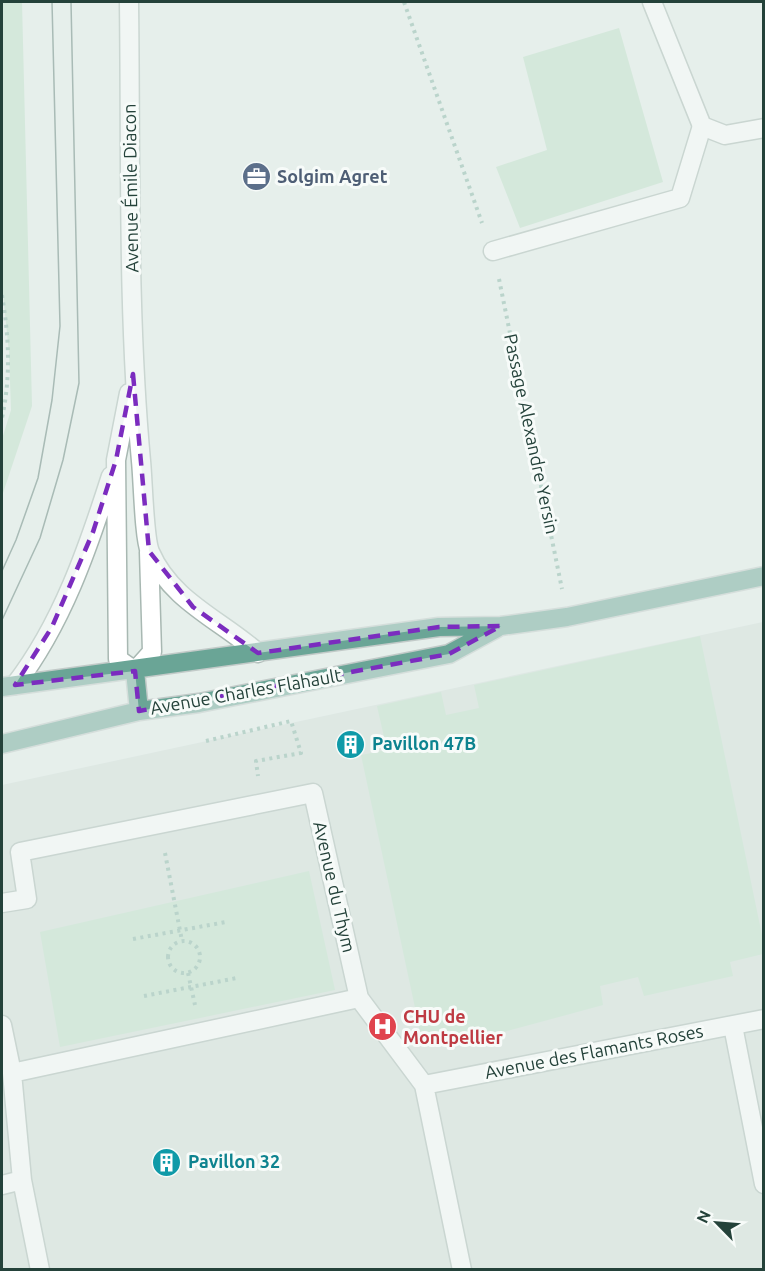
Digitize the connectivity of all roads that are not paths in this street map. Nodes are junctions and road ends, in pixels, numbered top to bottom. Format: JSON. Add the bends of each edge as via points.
{"nodes":[{"id":1,"x":129,"y":2,"type":"edge"},
{"id":2,"x":652,"y":2,"type":"edge"},
{"id":3,"x":702,"y":126,"type":"junction"},
{"id":4,"x":764,"y":128,"type":"edge"},
{"id":5,"x":493,"y":251,"type":"road end"},
{"id":6,"x":133,"y":374,"type":"junction"},
{"id":7,"x":116,"y":460,"type":"junction"},
{"id":8,"x":149,"y":551,"type":"junction"},
{"id":9,"x":764,"y":576,"type":"edge"},
{"id":10,"x":501,"y":626,"type":"junction"},
{"id":11,"x":258,"y":653,"type":"junction"},
{"id":12,"x":135,"y":671,"type":"junction"},
{"id":13,"x":8,"y":686,"type":"edge"},
{"id":14,"x":139,"y":711,"type":"junction"},
{"id":15,"x":2,"y":744,"type":"edge"},
{"id":16,"x":2,"y":903,"type":"edge"},
{"id":17,"x":359,"y":998,"type":"junction"},
{"id":18,"x":764,"y":1019,"type":"edge"},
{"id":19,"x":2,"y":1025,"type":"edge"},
{"id":20,"x":733,"y":1026,"type":"junction"},
{"id":21,"x":12,"y":1072,"type":"junction"},
{"id":22,"x":424,"y":1084,"type":"junction"},
{"id":23,"x":22,"y":1180,"type":"junction"},
{"id":24,"x":764,"y":1184,"type":"edge"},
{"id":25,"x":2,"y":1185,"type":"edge"},
{"id":26,"x":40,"y":1269,"type":"edge"},
{"id":27,"x":462,"y":1269,"type":"edge"}],
"edges":[{"from":1,"to":6,"type":"street","name":"Avenue Émile Diacon"},
{"from":2,"to":3,"type":"street"},
{"from":3,"to":4,"type":"street","via":[[726,135]]},
{"from":3,"to":5,"type":"street","via":[[680,198]]},
{"from":6,"to":7,"type":"street","name":"Avenue Émile Diacon"},
{"from":6,"to":8,"type":"street","name":"Avenue Émile Diacon"},
{"from":7,"to":12,"type":"street","name":"Avenue Émile Diacon","via":[[118,659]]},
{"from":7,"to":13,"type":"street","name":"Avenue Émile Diacon","via":[[93,532],[60,610]]},
{"from":8,"to":11,"type":"street","name":"Avenue Émile Diacon","via":[[172,586],[193,607]]},
{"from":8,"to":12,"type":"street","name":"Avenue Émile Diacon","via":[[152,652]]},
{"from":9,"to":10,"type":"main road","name":"Avenue Charles Flahault","via":[[567,617]]},
{"from":10,"to":11,"type":"main road","name":"Avenue Charles Flahault","via":[[439,627]]},
{"from":10,"to":14,"type":"main road","name":"Avenue Charles Flahault","via":[[448,654],[199,704]]},
{"from":11,"to":12,"type":"main road","name":"Avenue Charles Flahault","via":[[194,659]]},
{"from":12,"to":13,"type":"main road"},
{"from":12,"to":14,"type":"main road","name":"Avenue Charles Flahault"},
{"from":14,"to":15,"type":"main road"},
{"from":16,"to":17,"type":"street","name":"Avenue du Thym","via":[[27,899],[20,852],[313,793]]},
{"from":17,"to":21,"type":"street"},
{"from":17,"to":22,"type":"street"},
{"from":18,"to":20,"type":"street","name":"Avenue des Flamants Roses"},
{"from":19,"to":21,"type":"street"},
{"from":20,"to":22,"type":"street","name":"Avenue des Flamants Roses"},
{"from":20,"to":24,"type":"street"},
{"from":21,"to":23,"type":"street"},
{"from":22,"to":27,"type":"street"},
{"from":23,"to":25,"type":"street"},
{"from":23,"to":26,"type":"street"}]}
